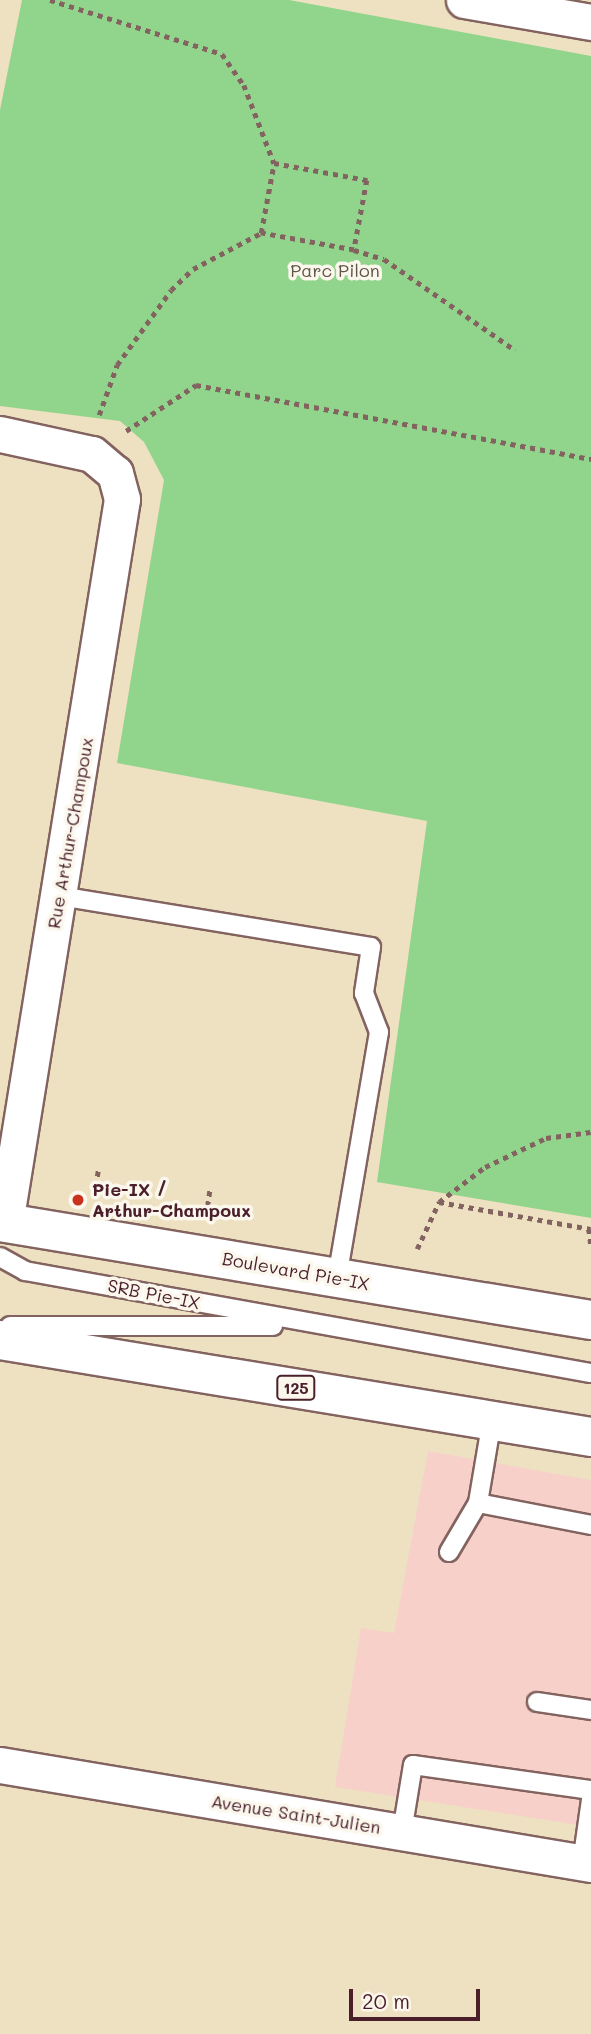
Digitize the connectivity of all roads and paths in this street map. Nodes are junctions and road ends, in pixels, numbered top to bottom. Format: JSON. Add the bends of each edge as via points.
{"nodes":[{"id":1,"x":50,"y":0,"type":"edge"},
{"id":2,"x":464,"y":0,"type":"edge"},
{"id":3,"x":591,"y":22,"type":"edge"},
{"id":4,"x":274,"y":163,"type":"junction"},
{"id":5,"x":261,"y":233,"type":"junction"},
{"id":6,"x":354,"y":250,"type":"junction"},
{"id":7,"x":515,"y":350,"type":"dead end"},
{"id":8,"x":0,"y":434,"type":"edge"},
{"id":9,"x":92,"y":454,"type":"junction"},
{"id":10,"x":591,"y":459,"type":"edge"},
{"id":11,"x":60,"y":895,"type":"junction"},
{"id":12,"x":591,"y":1132,"type":"edge"},
{"id":13,"x":98,"y":1170,"type":"dead end"},
{"id":14,"x":210,"y":1189,"type":"dead end"},
{"id":15,"x":93,"y":1202,"type":"dead end"},
{"id":16,"x":439,"y":1202,"type":"junction"},
{"id":17,"x":205,"y":1220,"type":"dead end"},
{"id":18,"x":590,"y":1229,"type":"edge"},
{"id":19,"x":2,"y":1234,"type":"edge"},
{"id":20,"x":591,"y":1245,"type":"edge"},
{"id":21,"x":416,"y":1250,"type":"dead end"},
{"id":22,"x":337,"y":1278,"type":"junction"},
{"id":23,"x":591,"y":1320,"type":"edge"},
{"id":24,"x":0,"y":1326,"type":"edge"},
{"id":25,"x":311,"y":1326,"type":"junction"},
{"id":26,"x":0,"y":1340,"type":"edge"},
{"id":27,"x":591,"y":1373,"type":"edge"},
{"id":28,"x":492,"y":1420,"type":"junction"},
{"id":29,"x":591,"y":1437,"type":"edge"},
{"id":30,"x":478,"y":1503,"type":"junction"},
{"id":31,"x":591,"y":1525,"type":"edge"},
{"id":32,"x":449,"y":1552,"type":"dead end"},
{"id":33,"x":537,"y":1702,"type":"dead end"},
{"id":34,"x":591,"y":1710,"type":"edge"},
{"id":35,"x":0,"y":1765,"type":"edge"},
{"id":36,"x":591,"y":1790,"type":"edge"},
{"id":37,"x":591,"y":1800,"type":"edge"},
{"id":38,"x":402,"y":1832,"type":"junction"},
{"id":39,"x":586,"y":1864,"type":"edge"}],
"edges":[{"from":1,"to":4,"type":"path","via":[[222,54],[244,85]]},
{"from":2,"to":3,"type":"street"},
{"from":4,"to":5,"type":"path"},
{"from":4,"to":6,"type":"path","via":[[367,180]]},
{"from":5,"to":6,"type":"path"},
{"from":5,"to":9,"type":"path","via":[[192,269],[147,321],[103,399]]},
{"from":6,"to":7,"type":"path","via":[[384,259]]},
{"from":8,"to":9,"type":"street"},
{"from":9,"to":10,"type":"path","via":[[195,385]]},
{"from":9,"to":11,"type":"street","name":"Rue Arthur-Champoux","via":[[116,473],[122,499],[120,537]]},
{"from":11,"to":19,"type":"street","name":"Rue Arthur-Champoux"},
{"from":11,"to":22,"type":"lane","via":[[371,947],[364,993],[379,1032]]},
{"from":12,"to":16,"type":"path","via":[[514,1150]]},
{"from":13,"to":15,"type":"path"},
{"from":14,"to":17,"type":"path"},
{"from":16,"to":18,"type":"path"},
{"from":16,"to":21,"type":"path"},
{"from":18,"to":20,"type":"path"},
{"from":19,"to":22,"type":"main road","name":"Boulevard Pie-IX"},
{"from":19,"to":25,"type":"lane","name":"SRB Pie-IX","via":[[25,1271]]},
{"from":22,"to":23,"type":"main road","name":"Boulevard Pie-IX"},
{"from":24,"to":25,"type":"lane","name":"SRB Pie-IX"},
{"from":25,"to":27,"type":"lane","name":"SRB Pie-IX"},
{"from":26,"to":28,"type":"main road","number":"125"},
{"from":28,"to":29,"type":"main road","number":"125"},
{"from":28,"to":30,"type":"lane"},
{"from":30,"to":31,"type":"lane"},
{"from":30,"to":32,"type":"lane"},
{"from":33,"to":34,"type":"lane"},
{"from":35,"to":38,"type":"street","name":"Avenue Saint-Julien"},
{"from":36,"to":38,"type":"lane","via":[[413,1765]]},
{"from":37,"to":39,"type":"lane"},
{"from":38,"to":39,"type":"street","name":"Avenue Saint-Julien"}]}
